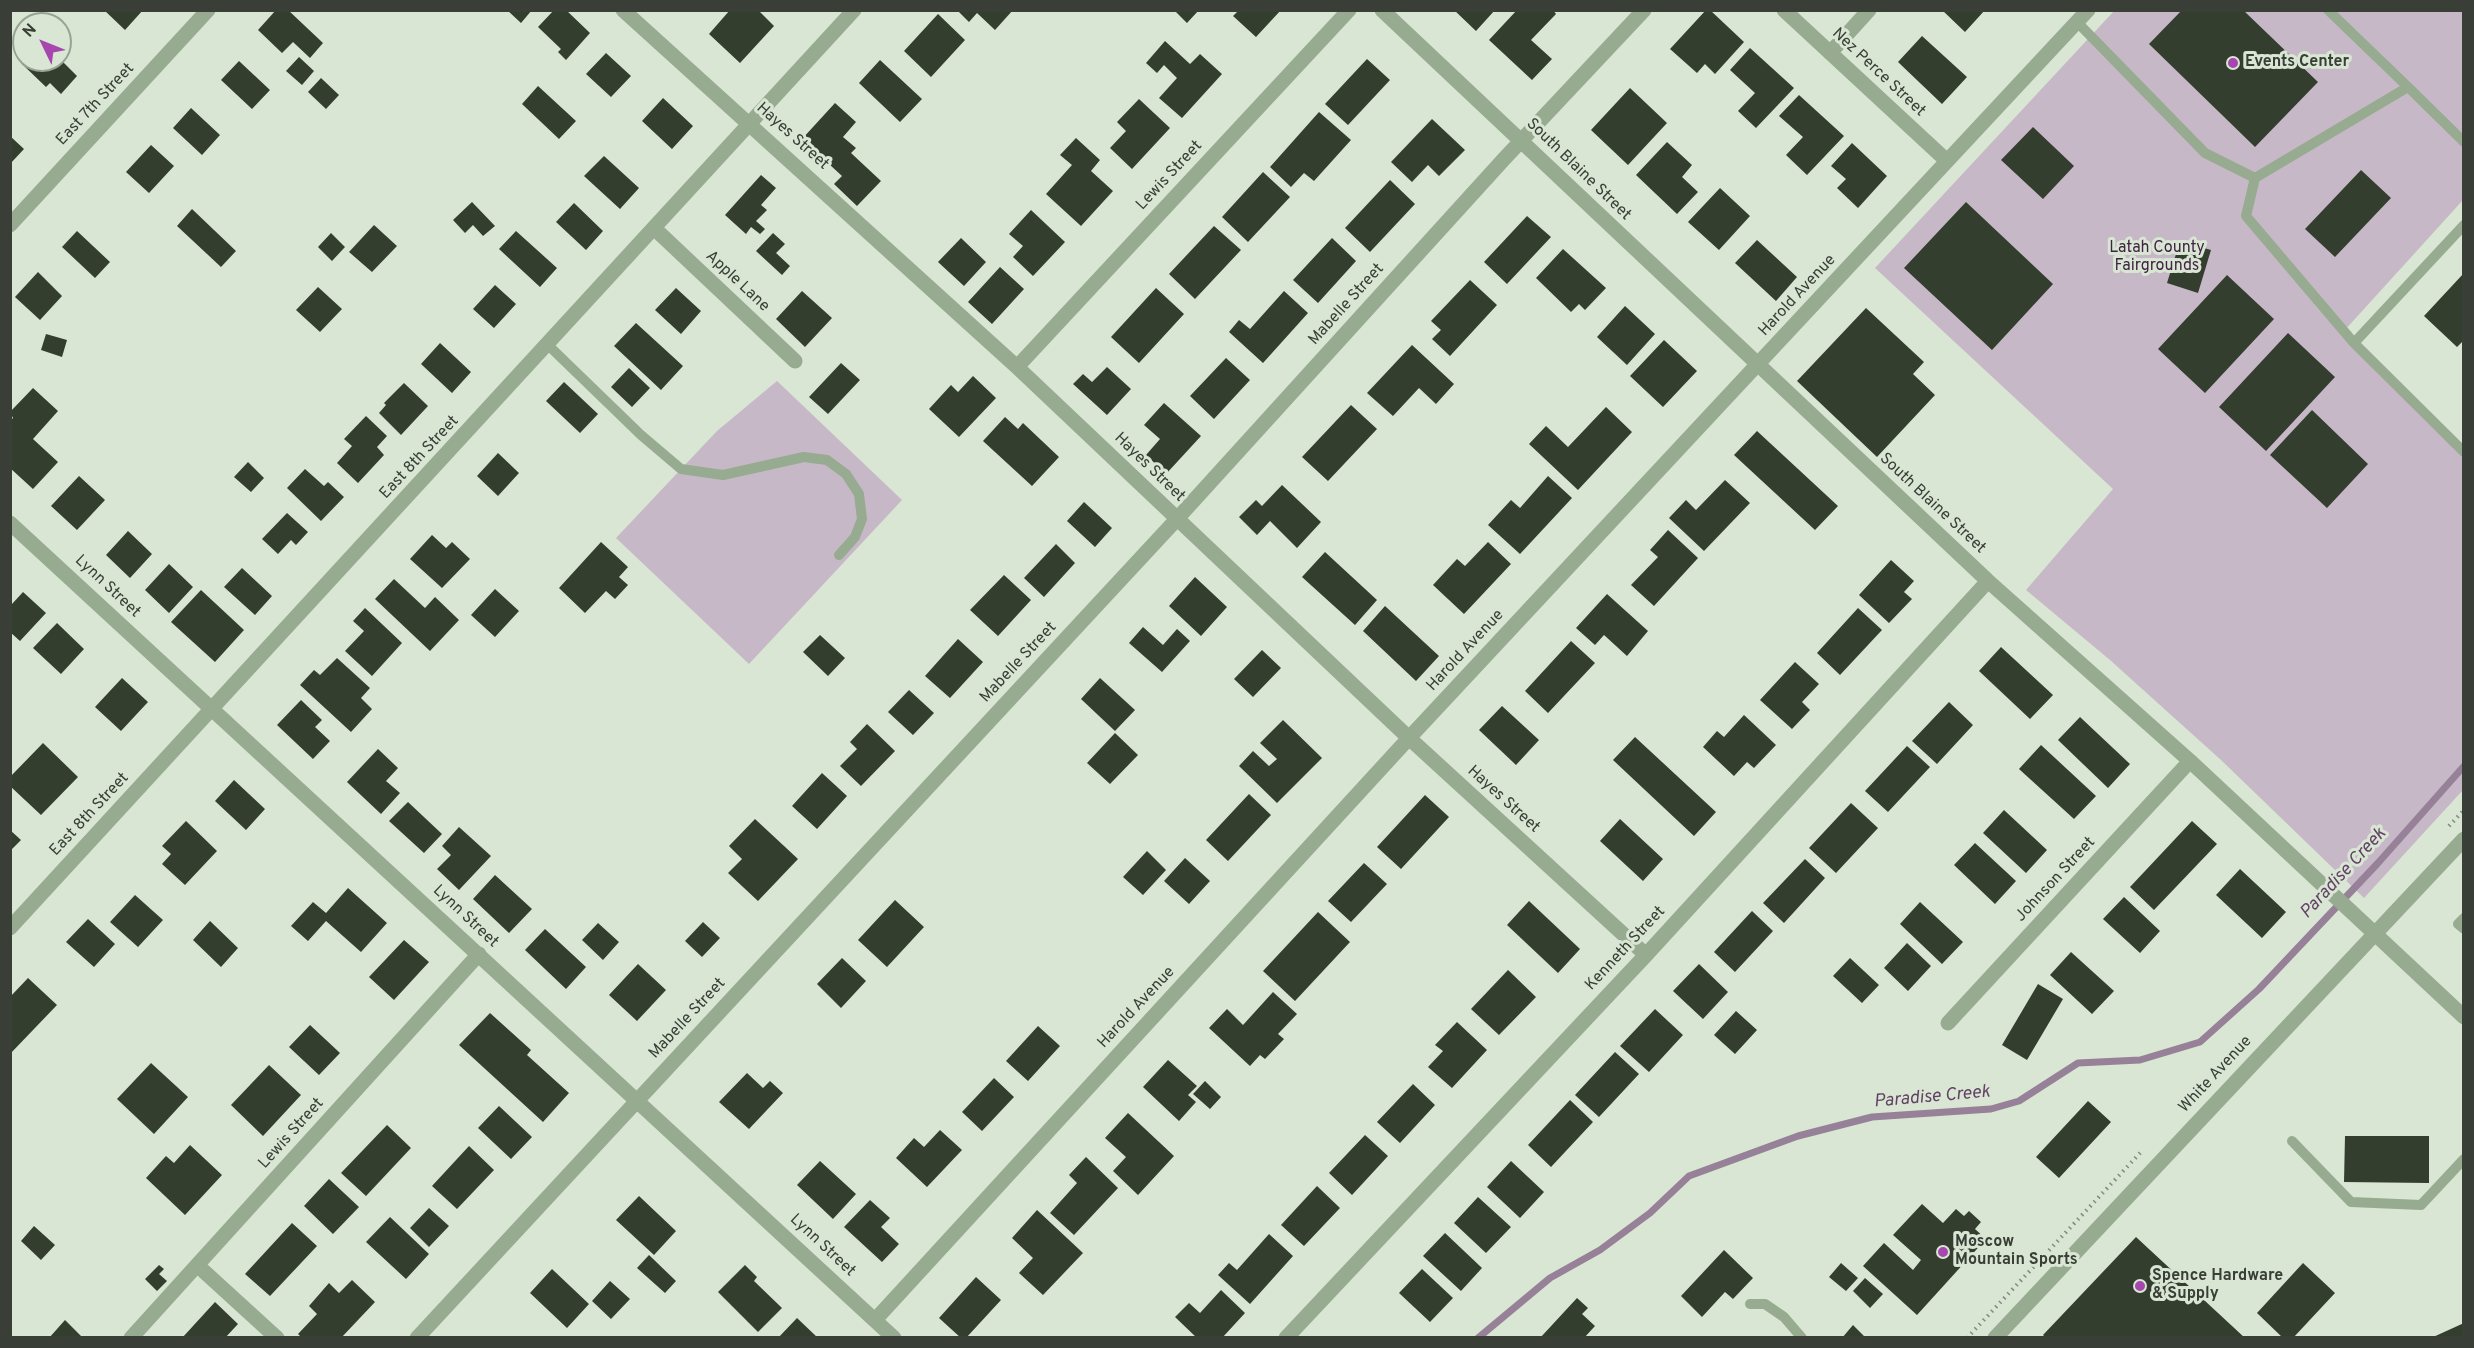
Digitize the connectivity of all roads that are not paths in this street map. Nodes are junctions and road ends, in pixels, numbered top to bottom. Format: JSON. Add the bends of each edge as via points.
{"nodes":[{"id":1,"x":208,"y":10,"type":"edge"},
{"id":2,"x":624,"y":10,"type":"edge"},
{"id":3,"x":854,"y":10,"type":"edge"},
{"id":4,"x":1349,"y":10,"type":"edge"},
{"id":5,"x":1382,"y":10,"type":"edge"},
{"id":6,"x":1644,"y":10,"type":"edge"},
{"id":7,"x":1784,"y":10,"type":"edge"},
{"id":8,"x":1869,"y":10,"type":"edge"},
{"id":9,"x":2328,"y":10,"type":"edge"},
{"id":10,"x":2083,"y":16,"type":"edge"},
{"id":11,"x":1830,"y":53,"type":"junction"},
{"id":12,"x":2408,"y":87,"type":"junction"},
{"id":13,"x":750,"y":123,"type":"junction"},
{"id":14,"x":1521,"y":141,"type":"junction"},
{"id":15,"x":2463,"y":142,"type":"edge"},
{"id":16,"x":1947,"y":161,"type":"junction"},
{"id":17,"x":2255,"y":177,"type":"junction"},
{"id":18,"x":10,"y":225,"type":"edge"},
{"id":19,"x":2463,"y":225,"type":"edge"},
{"id":20,"x":655,"y":229,"type":"junction"},
{"id":21,"x":2354,"y":343,"type":"junction"},
{"id":22,"x":548,"y":345,"type":"junction"},
{"id":23,"x":795,"y":361,"type":"dead end"},
{"id":24,"x":1758,"y":366,"type":"junction"},
{"id":25,"x":1017,"y":367,"type":"junction"},
{"id":26,"x":2463,"y":452,"type":"edge"},
{"id":27,"x":1176,"y":520,"type":"junction"},
{"id":28,"x":10,"y":523,"type":"edge"},
{"id":29,"x":839,"y":555,"type":"dead end"},
{"id":30,"x":1988,"y":581,"type":"junction"},
{"id":31,"x":213,"y":709,"type":"junction"},
{"id":32,"x":1409,"y":738,"type":"junction"},
{"id":33,"x":2190,"y":761,"type":"junction"},
{"id":34,"x":2463,"y":839,"type":"edge"},
{"id":35,"x":10,"y":928,"type":"edge"},
{"id":36,"x":2375,"y":933,"type":"junction"},
{"id":37,"x":479,"y":954,"type":"junction"},
{"id":38,"x":1646,"y":955,"type":"junction"},
{"id":39,"x":2463,"y":1017,"type":"edge"},
{"id":40,"x":1948,"y":1023,"type":"dead end"},
{"id":41,"x":638,"y":1099,"type":"junction"},
{"id":42,"x":2292,"y":1141,"type":"dead end"},
{"id":43,"x":2463,"y":1159,"type":"edge"},
{"id":44,"x":197,"y":1265,"type":"junction"},
{"id":45,"x":1750,"y":1304,"type":"dead end"},
{"id":46,"x":875,"y":1320,"type":"junction"},
{"id":47,"x":131,"y":1338,"type":"edge"},
{"id":48,"x":277,"y":1338,"type":"edge"},
{"id":49,"x":417,"y":1338,"type":"edge"},
{"id":50,"x":894,"y":1338,"type":"edge"},
{"id":51,"x":1286,"y":1338,"type":"edge"},
{"id":52,"x":1802,"y":1338,"type":"edge"},
{"id":53,"x":1995,"y":1338,"type":"edge"}],
"edges":[{"from":1,"to":18,"type":"street","name":"East 7th Street"},
{"from":2,"to":13,"type":"street","name":"Hayes Street"},
{"from":3,"to":13,"type":"street","name":"East 8th Street"},
{"from":4,"to":25,"type":"street","name":"Lewis Street"},
{"from":5,"to":14,"type":"street","name":"South Blaine Street"},
{"from":6,"to":14,"type":"street","name":"Mabelle Street"},
{"from":7,"to":11,"type":"street","name":"Nez Perce Street"},
{"from":8,"to":11,"type":"street"},
{"from":9,"to":12,"type":"lane"},
{"from":10,"to":16,"type":"street","name":"Harold Avenue"},
{"from":10,"to":17,"type":"lane","via":[[2205,153]]},
{"from":11,"to":16,"type":"street","name":"Nez Perce Street"},
{"from":12,"to":15,"type":"lane"},
{"from":12,"to":17,"type":"lane"},
{"from":13,"to":20,"type":"street","name":"East 8th Street"},
{"from":13,"to":25,"type":"street","name":"Hayes Street"},
{"from":14,"to":24,"type":"street","name":"South Blaine Street"},
{"from":14,"to":27,"type":"street","name":"Mabelle Street"},
{"from":16,"to":24,"type":"street","name":"Harold Avenue"},
{"from":17,"to":21,"type":"lane","via":[[2246,216]]},
{"from":19,"to":21,"type":"lane"},
{"from":20,"to":22,"type":"street","name":"East 8th Street"},
{"from":20,"to":23,"type":"street","name":"Apple Lane"},
{"from":21,"to":26,"type":"lane"},
{"from":22,"to":29,"type":"lane","via":[[681,469],[723,475],[804,457],[828,460],[846,474],[859,494],[862,519],[855,537]]},
{"from":22,"to":31,"type":"street","name":"East 8th Street"},
{"from":24,"to":30,"type":"street","name":"South Blaine Street"},
{"from":24,"to":32,"type":"street","name":"Harold Avenue"},
{"from":25,"to":27,"type":"street","name":"Hayes Street"},
{"from":27,"to":32,"type":"street","name":"Hayes Street"},
{"from":27,"to":41,"type":"street","name":"Mabelle Street"},
{"from":28,"to":31,"type":"street","name":"Lynn Street"},
{"from":30,"to":33,"type":"street","name":"South Blaine Street"},
{"from":30,"to":38,"type":"street","name":"Kenneth Street"},
{"from":31,"to":35,"type":"street","name":"East 8th Street"},
{"from":31,"to":37,"type":"street","name":"Lynn Street"},
{"from":32,"to":38,"type":"street","name":"Hayes Street"},
{"from":32,"to":46,"type":"street","name":"Harold Avenue"},
{"from":33,"to":36,"type":"street","name":"South Blaine Street"},
{"from":33,"to":40,"type":"street","name":"Johnson Street"},
{"from":34,"to":36,"type":"street","name":"White Avenue"},
{"from":36,"to":39,"type":"street","name":"South Blaine Street"},
{"from":36,"to":53,"type":"street","name":"White Avenue"},
{"from":37,"to":41,"type":"street","name":"Lynn Street"},
{"from":37,"to":44,"type":"street","name":"Lewis Street"},
{"from":38,"to":51,"type":"street","name":"Kenneth Street"},
{"from":41,"to":46,"type":"street","name":"Lynn Street"},
{"from":41,"to":49,"type":"street","name":"Mabelle Street"},
{"from":42,"to":43,"type":"lane","via":[[2351,1202],[2421,1205]]},
{"from":44,"to":47,"type":"street","name":"Lewis Street"},
{"from":44,"to":48,"type":"street"},
{"from":45,"to":52,"type":"lane","via":[[1765,1304],[1784,1317]]},
{"from":46,"to":50,"type":"street","name":"Lynn Street"}]}
